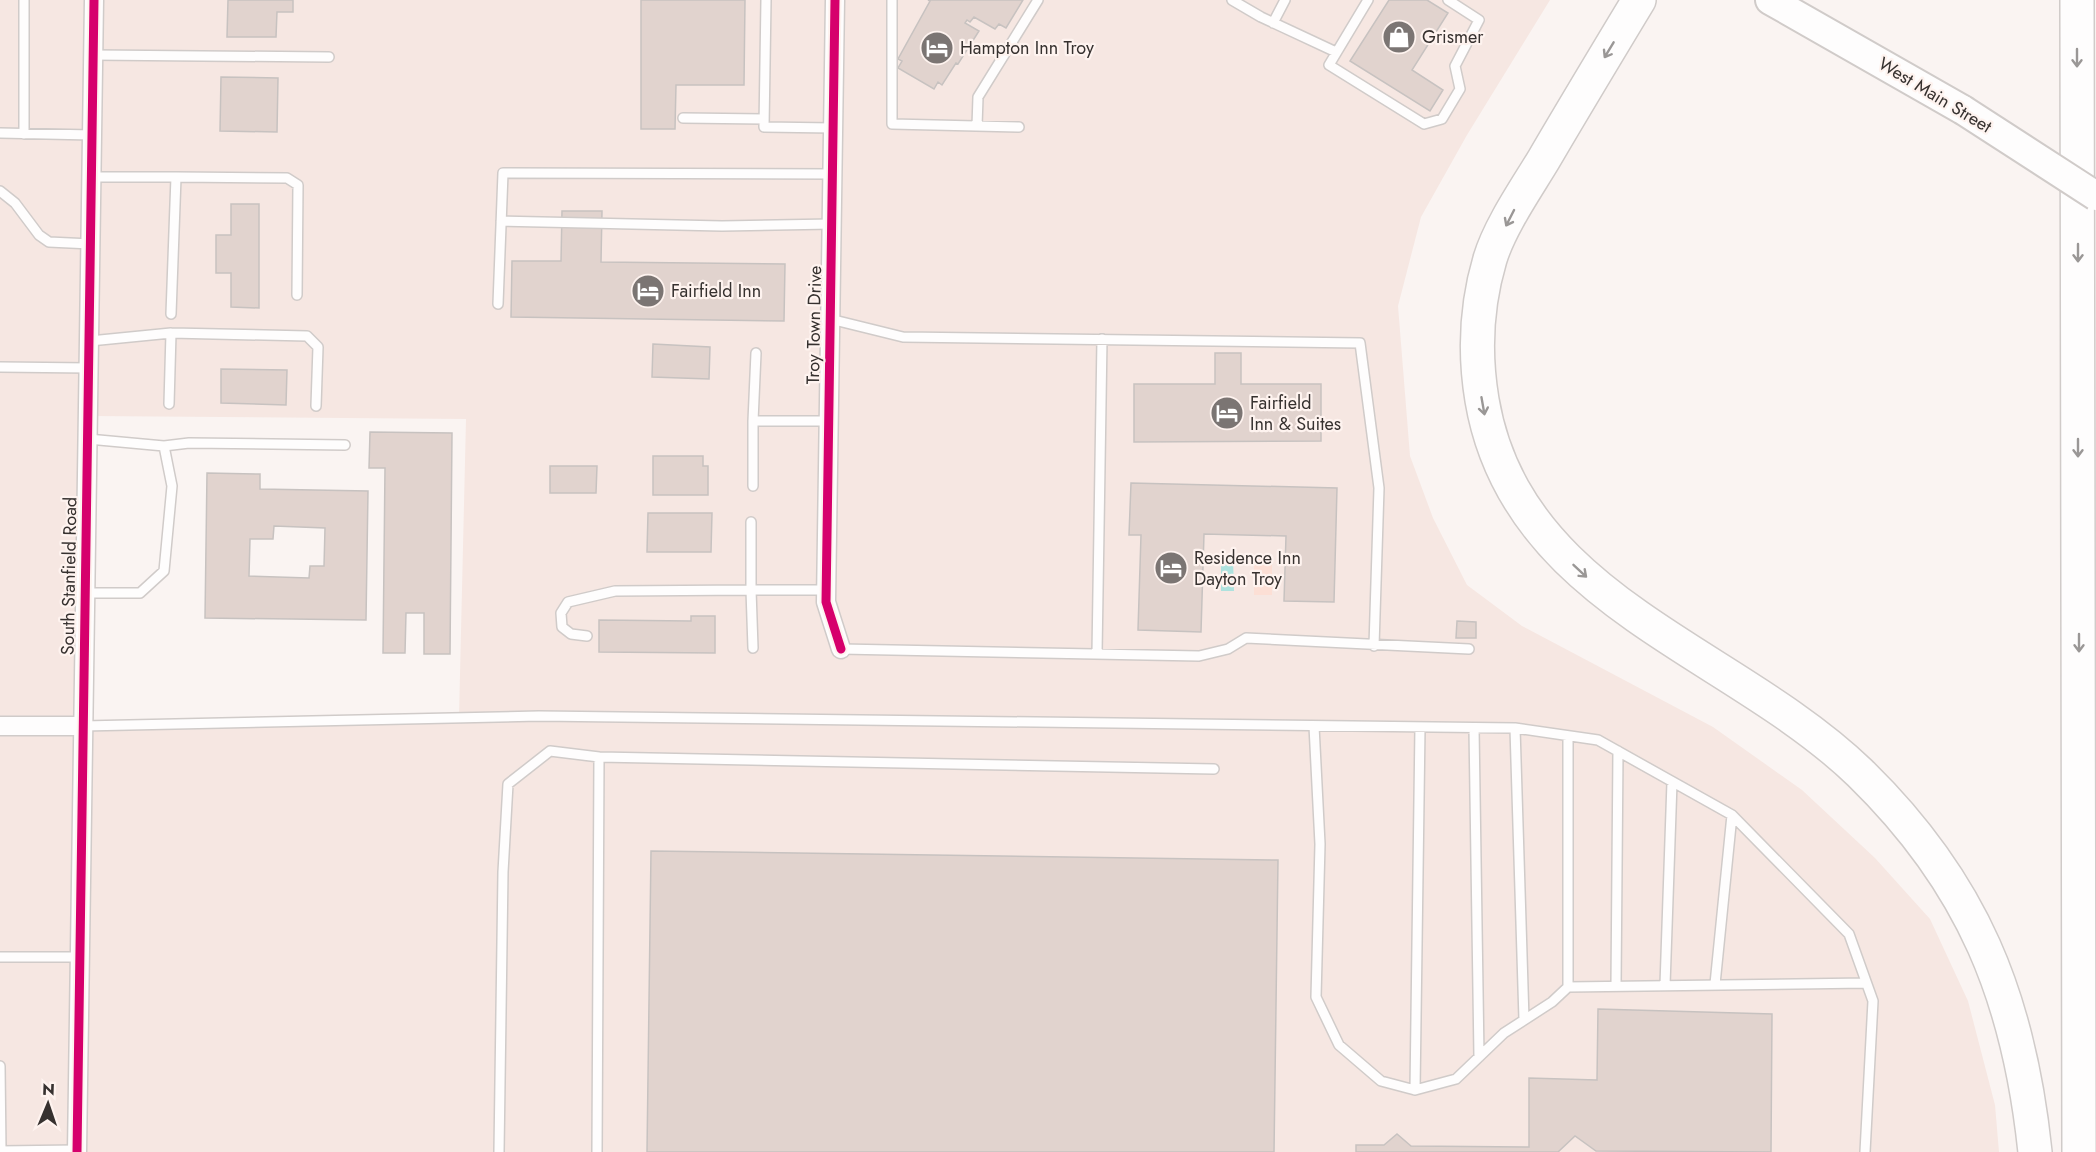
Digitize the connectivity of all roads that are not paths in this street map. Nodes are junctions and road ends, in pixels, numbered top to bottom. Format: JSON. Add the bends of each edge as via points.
{"nodes":[{"id":1,"x":24,"y":0,"type":"edge"},
{"id":2,"x":94,"y":0,"type":"edge"},
{"id":3,"x":766,"y":0,"type":"edge"},
{"id":4,"x":835,"y":0,"type":"edge"},
{"id":5,"x":892,"y":0,"type":"edge"},
{"id":6,"x":1038,"y":0,"type":"edge"},
{"id":7,"x":1232,"y":0,"type":"edge"},
{"id":8,"x":1286,"y":0,"type":"edge"},
{"id":9,"x":1368,"y":0,"type":"edge"},
{"id":10,"x":1448,"y":0,"type":"edge"},
{"id":11,"x":1639,"y":0,"type":"edge"},
{"id":12,"x":1770,"y":0,"type":"edge"},
{"id":13,"x":2077,"y":0,"type":"edge"},
{"id":14,"x":1273,"y":22,"type":"junction"},
{"id":15,"x":1336,"y":52,"type":"junction"},
{"id":16,"x":93,"y":55,"type":"junction"},
{"id":17,"x":329,"y":57,"type":"dead end"},
{"id":18,"x":683,"y":118,"type":"dead end"},
{"id":19,"x":764,"y":119,"type":"junction"},
{"id":20,"x":977,"y":126,"type":"junction"},
{"id":21,"x":1019,"y":127,"type":"dead end"},
{"id":22,"x":833,"y":128,"type":"junction"},
{"id":23,"x":0,"y":133,"type":"edge"},
{"id":24,"x":24,"y":134,"type":"junction"},
{"id":25,"x":92,"y":135,"type":"junction"},
{"id":26,"x":832,"y":174,"type":"junction"},
{"id":27,"x":92,"y":177,"type":"junction"},
{"id":28,"x":176,"y":177,"type":"junction"},
{"id":29,"x":0,"y":191,"type":"edge"},
{"id":30,"x":2096,"y":196,"type":"edge"},
{"id":31,"x":501,"y":221,"type":"junction"},
{"id":32,"x":832,"y":224,"type":"junction"},
{"id":33,"x":91,"y":244,"type":"junction"},
{"id":34,"x":297,"y":295,"type":"dead end"},
{"id":35,"x":498,"y":304,"type":"dead end"},
{"id":36,"x":171,"y":314,"type":"dead end"},
{"id":37,"x":830,"y":319,"type":"junction"},
{"id":38,"x":171,"y":333,"type":"junction"},
{"id":39,"x":1102,"y":339,"type":"junction"},
{"id":40,"x":90,"y":341,"type":"junction"},
{"id":41,"x":756,"y":353,"type":"dead end"},
{"id":42,"x":0,"y":367,"type":"edge"},
{"id":43,"x":89,"y":368,"type":"junction"},
{"id":44,"x":169,"y":404,"type":"dead end"},
{"id":45,"x":316,"y":406,"type":"dead end"},
{"id":46,"x":753,"y":421,"type":"junction"},
{"id":47,"x":829,"y":421,"type":"junction"},
{"id":48,"x":88,"y":439,"type":"junction"},
{"id":49,"x":345,"y":445,"type":"dead end"},
{"id":50,"x":164,"y":446,"type":"junction"},
{"id":51,"x":753,"y":486,"type":"dead end"},
{"id":52,"x":751,"y":522,"type":"dead end"},
{"id":53,"x":751,"y":590,"type":"junction"},
{"id":54,"x":826,"y":590,"type":"junction"},
{"id":55,"x":86,"y":593,"type":"junction"},
{"id":56,"x":587,"y":636,"type":"dead end"},
{"id":57,"x":1374,"y":646,"type":"junction"},
{"id":58,"x":753,"y":648,"type":"dead end"},
{"id":59,"x":841,"y":649,"type":"joint"},
{"id":60,"x":1469,"y":649,"type":"dead end"},
{"id":61,"x":1097,"y":654,"type":"junction"},
{"id":62,"x":0,"y":726,"type":"edge"},
{"id":63,"x":84,"y":726,"type":"junction"},
{"id":64,"x":1314,"y":726,"type":"junction"},
{"id":65,"x":1420,"y":727,"type":"junction"},
{"id":66,"x":1474,"y":728,"type":"junction"},
{"id":67,"x":1515,"y":728,"type":"junction"},
{"id":68,"x":1568,"y":736,"type":"junction"},
{"id":69,"x":1618,"y":751,"type":"junction"},
{"id":70,"x":599,"y":757,"type":"junction"},
{"id":71,"x":1214,"y":769,"type":"dead end"},
{"id":72,"x":1672,"y":782,"type":"junction"},
{"id":73,"x":1732,"y":815,"type":"junction"},
{"id":74,"x":0,"y":957,"type":"edge"},
{"id":75,"x":80,"y":957,"type":"junction"},
{"id":76,"x":1866,"y":983,"type":"junction"},
{"id":77,"x":1715,"y":984,"type":"junction"},
{"id":78,"x":1665,"y":985,"type":"junction"},
{"id":79,"x":1616,"y":986,"type":"junction"},
{"id":80,"x":1568,"y":987,"type":"junction"},
{"id":81,"x":1524,"y":1020,"type":"junction"},
{"id":82,"x":1479,"y":1057,"type":"junction"},
{"id":83,"x":0,"y":1066,"type":"edge"},
{"id":84,"x":1415,"y":1090,"type":"junction"},
{"id":85,"x":1,"y":1150,"type":"edge"},
{"id":86,"x":77,"y":1151,"type":"edge"},
{"id":87,"x":499,"y":1152,"type":"edge"},
{"id":88,"x":597,"y":1152,"type":"edge"},
{"id":89,"x":1865,"y":1152,"type":"edge"},
{"id":90,"x":2035,"y":1152,"type":"edge"},
{"id":91,"x":2079,"y":1152,"type":"edge"}],
"edges":[{"from":1,"to":24,"type":"lane"},
{"from":2,"to":16,"type":"street","name":"South Stanfield Road"},
{"from":3,"to":19,"type":"lane"},
{"from":4,"to":22,"type":"street","name":"Troy Town Drive"},
{"from":5,"to":20,"type":"lane","via":[[892,124]]},
{"from":6,"to":20,"type":"lane","via":[[978,97]]},
{"from":7,"to":14,"type":"lane"},
{"from":8,"to":14,"type":"lane"},
{"from":9,"to":15,"type":"lane"},
{"from":10,"to":15,"type":"lane","via":[[1479,20],[1455,66],[1460,89],[1442,119],[1424,124],[1329,65]]},
{"from":11,"to":90,"type":"highway","one_way":true,"via":[[1490,256],[1477,318],[1476,367],[1486,426],[1501,468],[1525,510],[1557,548],[1610,598],[1817,734],[1861,774],[1941,868],[1978,930],[2003,988],[2029,1093]]},
{"from":12,"to":30,"type":"main road","name":"West Main Street","bridge":true,"via":[[1963,110]]},
{"from":13,"to":91,"type":"highway","one_way":true},
{"from":14,"to":15,"type":"lane"},
{"from":16,"to":17,"type":"lane"},
{"from":16,"to":25,"type":"street","name":"South Stanfield Road"},
{"from":18,"to":19,"type":"lane"},
{"from":19,"to":22,"type":"lane","via":[[764,127]]},
{"from":20,"to":21,"type":"lane"},
{"from":22,"to":26,"type":"street","name":"Troy Town Drive"},
{"from":23,"to":24,"type":"lane"},
{"from":24,"to":25,"type":"lane"},
{"from":25,"to":27,"type":"street","name":"South Stanfield Road"},
{"from":26,"to":31,"type":"lane","via":[[503,173]]},
{"from":26,"to":32,"type":"street","name":"Troy Town Drive"},
{"from":27,"to":28,"type":"lane"},
{"from":27,"to":33,"type":"street","name":"South Stanfield Road"},
{"from":28,"to":34,"type":"lane","via":[[287,178],[298,185]]},
{"from":28,"to":36,"type":"lane"},
{"from":29,"to":33,"type":"lane","via":[[50,242]]},
{"from":31,"to":32,"type":"lane"},
{"from":31,"to":35,"type":"lane"},
{"from":32,"to":37,"type":"street","name":"Troy Town Drive"},
{"from":33,"to":40,"type":"street","name":"South Stanfield Road"},
{"from":37,"to":39,"type":"lane","via":[[903,337]]},
{"from":37,"to":47,"type":"street","name":"Troy Town Drive"},
{"from":38,"to":40,"type":"lane"},
{"from":38,"to":44,"type":"lane"},
{"from":38,"to":45,"type":"lane","via":[[307,336],[318,347]]},
{"from":39,"to":57,"type":"lane","via":[[1360,343],[1379,488]]},
{"from":39,"to":61,"type":"lane"},
{"from":40,"to":43,"type":"street","name":"South Stanfield Road"},
{"from":41,"to":46,"type":"lane"},
{"from":42,"to":43,"type":"lane"},
{"from":43,"to":48,"type":"street","name":"South Stanfield Road"},
{"from":46,"to":47,"type":"lane"},
{"from":46,"to":51,"type":"lane"},
{"from":47,"to":54,"type":"street","name":"Troy Town Drive"},
{"from":48,"to":50,"type":"lane"},
{"from":48,"to":55,"type":"street","name":"South Stanfield Road"},
{"from":49,"to":50,"type":"lane"},
{"from":50,"to":55,"type":"lane","via":[[172,486],[164,571],[140,593]]},
{"from":52,"to":53,"type":"lane"},
{"from":53,"to":54,"type":"lane"},
{"from":53,"to":56,"type":"lane","via":[[615,591],[568,602],[561,614],[562,627],[570,634]]},
{"from":53,"to":58,"type":"lane"},
{"from":54,"to":59,"type":"street","name":"Troy Town Drive"},
{"from":55,"to":63,"type":"street","name":"South Stanfield Road"},
{"from":57,"to":60,"type":"lane"},
{"from":57,"to":61,"type":"lane","via":[[1246,638],[1228,649],[1199,656]]},
{"from":59,"to":61,"type":"lane"},
{"from":62,"to":63,"type":"street"},
{"from":63,"to":64,"type":"lane","via":[[539,716]]},
{"from":63,"to":75,"type":"street","name":"South Stanfield Road"},
{"from":64,"to":65,"type":"lane"},
{"from":64,"to":84,"type":"lane","via":[[1320,844],[1316,997],[1339,1045],[1381,1081]]},
{"from":65,"to":66,"type":"lane"},
{"from":65,"to":84,"type":"lane"},
{"from":66,"to":67,"type":"lane"},
{"from":66,"to":82,"type":"lane"},
{"from":67,"to":68,"type":"lane"},
{"from":67,"to":81,"type":"lane"},
{"from":68,"to":69,"type":"lane","via":[[1598,740]]},
{"from":68,"to":80,"type":"lane"},
{"from":69,"to":72,"type":"lane"},
{"from":69,"to":79,"type":"lane"},
{"from":70,"to":71,"type":"lane"},
{"from":70,"to":87,"type":"lane","via":[[550,751],[508,784]]},
{"from":70,"to":88,"type":"lane"},
{"from":72,"to":73,"type":"lane"},
{"from":72,"to":78,"type":"lane"},
{"from":73,"to":76,"type":"lane","via":[[1849,934]]},
{"from":73,"to":77,"type":"lane"},
{"from":74,"to":75,"type":"lane"},
{"from":75,"to":86,"type":"street","name":"South Stanfield Road"},
{"from":76,"to":77,"type":"lane"},
{"from":76,"to":89,"type":"lane","via":[[1872,1001]]},
{"from":77,"to":78,"type":"lane"},
{"from":78,"to":79,"type":"lane"},
{"from":79,"to":80,"type":"lane"},
{"from":80,"to":81,"type":"lane"},
{"from":81,"to":82,"type":"lane"},
{"from":82,"to":84,"type":"lane","via":[[1456,1079]]},
{"from":83,"to":85,"type":"lane"},
{"from":85,"to":86,"type":"lane"}]}
